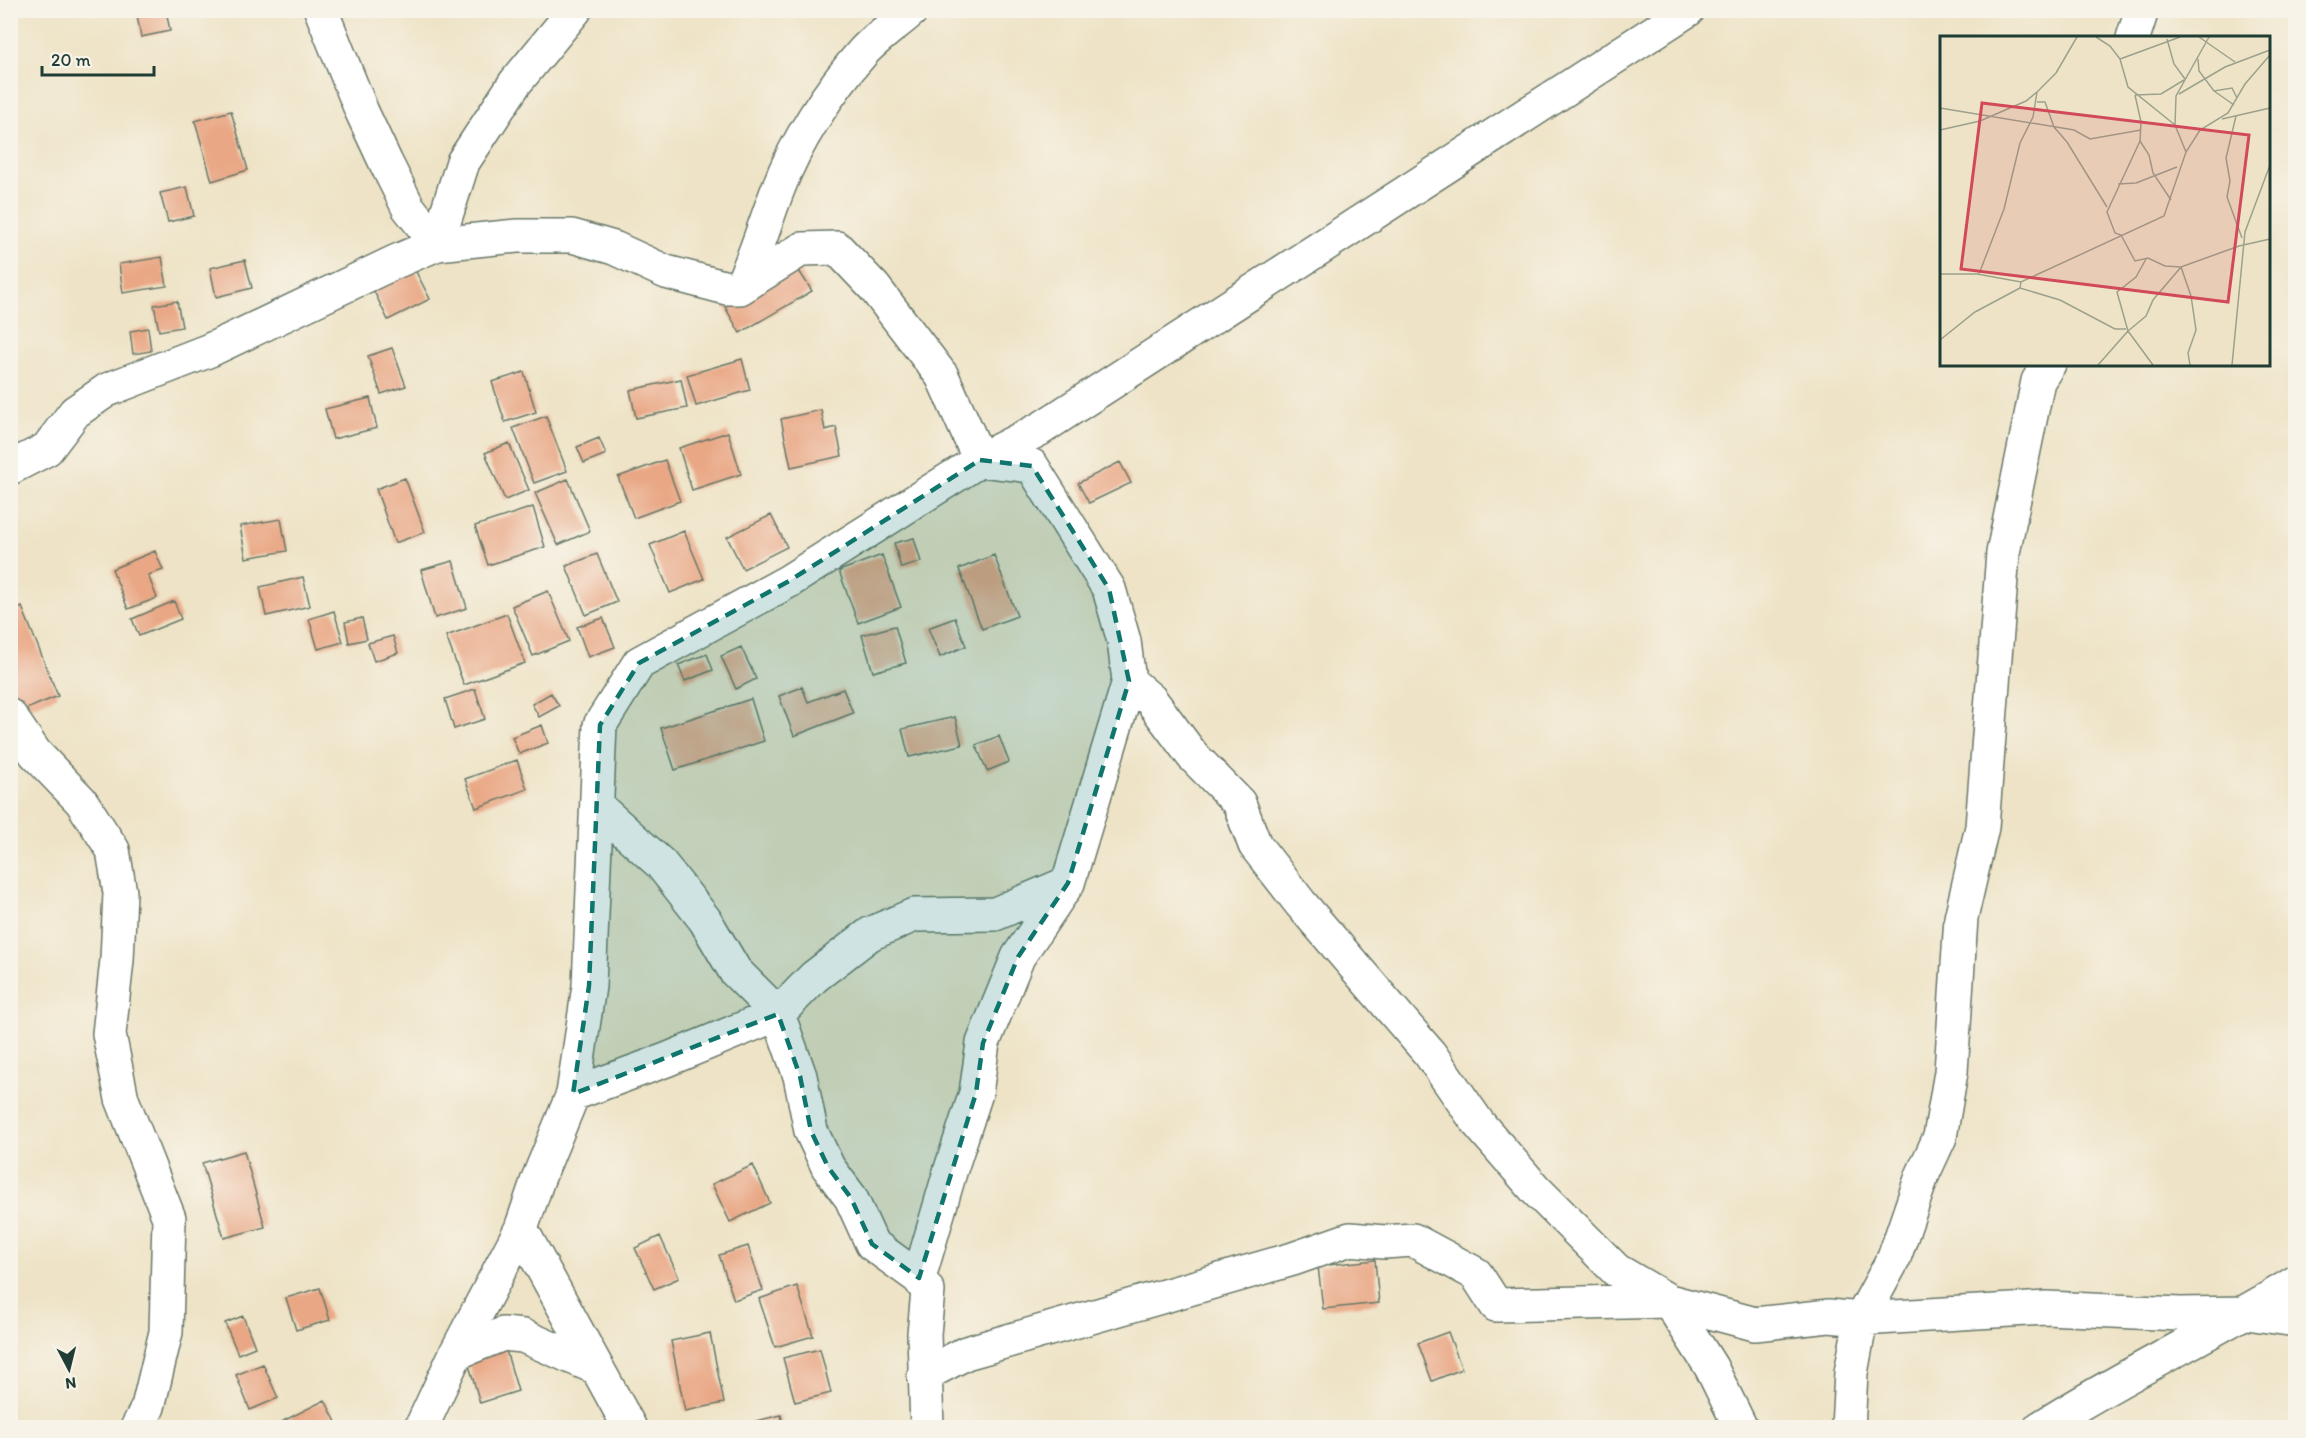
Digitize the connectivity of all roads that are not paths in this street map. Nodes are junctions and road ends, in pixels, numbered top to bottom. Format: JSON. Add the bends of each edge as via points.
{"nodes":[{"id":1,"x":321,"y":10,"type":"edge"},
{"id":2,"x":575,"y":10,"type":"edge"},
{"id":3,"x":912,"y":10,"type":"edge"},
{"id":4,"x":1688,"y":10,"type":"edge"},
{"id":5,"x":2142,"y":10,"type":"edge"},
{"id":6,"x":2134,"y":36,"type":"edge"},
{"id":7,"x":437,"y":244,"type":"junction"},
{"id":8,"x":740,"y":288,"type":"junction"},
{"id":9,"x":2048,"y":366,"type":"edge"},
{"id":10,"x":980,"y":460,"type":"junction"},
{"id":11,"x":10,"y":468,"type":"edge"},
{"id":12,"x":1129,"y":681,"type":"junction"},
{"id":13,"x":10,"y":716,"type":"edge"},
{"id":14,"x":598,"y":807,"type":"junction"},
{"id":15,"x":1068,"y":883,"type":"junction"},
{"id":16,"x":778,"y":1014,"type":"junction"},
{"id":17,"x":573,"y":1094,"type":"junction"},
{"id":18,"x":521,"y":1229,"type":"junction"},
{"id":19,"x":919,"y":1278,"type":"junction"},
{"id":20,"x":2295,"y":1282,"type":"edge"},
{"id":21,"x":1669,"y":1301,"type":"junction"},
{"id":22,"x":2247,"y":1313,"type":"junction"},
{"id":23,"x":1860,"y":1319,"type":"junction"},
{"id":24,"x":2295,"y":1320,"type":"edge"},
{"id":25,"x":456,"y":1353,"type":"junction"},
{"id":26,"x":597,"y":1368,"type":"junction"},
{"id":27,"x":924,"y":1375,"type":"junction"},
{"id":28,"x":138,"y":1428,"type":"edge"},
{"id":29,"x":421,"y":1428,"type":"edge"},
{"id":30,"x":630,"y":1428,"type":"edge"},
{"id":31,"x":927,"y":1428,"type":"edge"},
{"id":32,"x":1741,"y":1428,"type":"edge"},
{"id":33,"x":1848,"y":1428,"type":"edge"},
{"id":34,"x":2040,"y":1428,"type":"edge"}],
"edges":[{"from":1,"to":7,"type":"street","via":[[386,164],[408,207]]},
{"from":2,"to":7,"type":"street","via":[[515,83],[463,162]]},
{"from":3,"to":8,"type":"street","via":[[863,52],[816,115],[778,187]]},
{"from":4,"to":10,"type":"street","via":[[1040,429]]},
{"from":5,"to":6,"type":"street"},
{"from":7,"to":8,"type":"street","via":[[517,236],[572,236],[614,248],[666,272]]},
{"from":7,"to":11,"type":"street","via":[[210,350],[107,390],[75,412],[46,448]]},
{"from":8,"to":10,"type":"street","via":[[802,249],[837,248],[874,287],[942,376]]},
{"from":9,"to":23,"type":"street","via":[[2038,381],[2003,553],[1982,827],[1961,918],[1951,1072],[1940,1137],[1894,1258]]},
{"from":10,"to":12,"type":"street","via":[[1032,466],[1109,589],[1124,641]]},
{"from":10,"to":14,"type":"street","via":[[789,580],[639,663],[600,725]]},
{"from":12,"to":15,"type":"street"},
{"from":12,"to":21,"type":"street","via":[[1151,700],[1192,755],[1239,803],[1255,845],[1430,1054],[1478,1123],[1536,1190],[1616,1270]]},
{"from":13,"to":28,"type":"street","via":[[35,753],[81,801],[112,850],[120,893],[109,1034],[122,1099],[169,1218],[166,1332],[148,1407]]},
{"from":14,"to":16,"type":"street","via":[[661,864],[705,920],[735,971]]},
{"from":14,"to":17,"type":"street","via":[[589,986]]},
{"from":15,"to":16,"type":"street","via":[[995,914],[914,915],[870,934],[814,977]]},
{"from":15,"to":19,"type":"street","via":[[1018,957],[983,1043],[976,1094]]},
{"from":16,"to":17,"type":"street"},
{"from":16,"to":19,"type":"street","via":[[800,1076],[811,1131],[828,1167],[851,1198],[872,1244]]},
{"from":17,"to":18,"type":"street"},
{"from":18,"to":25,"type":"street"},
{"from":18,"to":26,"type":"street"},
{"from":19,"to":27,"type":"street","via":[[928,1290]]},
{"from":20,"to":22,"type":"street"},
{"from":21,"to":23,"type":"street","via":[[1755,1324],[1829,1316]]},
{"from":21,"to":27,"type":"street","via":[[1496,1305],[1476,1274],[1413,1240],[1350,1239],[966,1353]]},
{"from":21,"to":32,"type":"street","via":[[1711,1366]]},
{"from":22,"to":23,"type":"street","via":[[2046,1308]]},
{"from":22,"to":24,"type":"street"},
{"from":22,"to":34,"type":"street","via":[[2081,1401]]},
{"from":23,"to":33,"type":"street","via":[[1851,1373]]},
{"from":25,"to":26,"type":"street","via":[[503,1334],[523,1336]]},
{"from":25,"to":29,"type":"street"},
{"from":26,"to":30,"type":"street"},
{"from":27,"to":31,"type":"street"}]}
